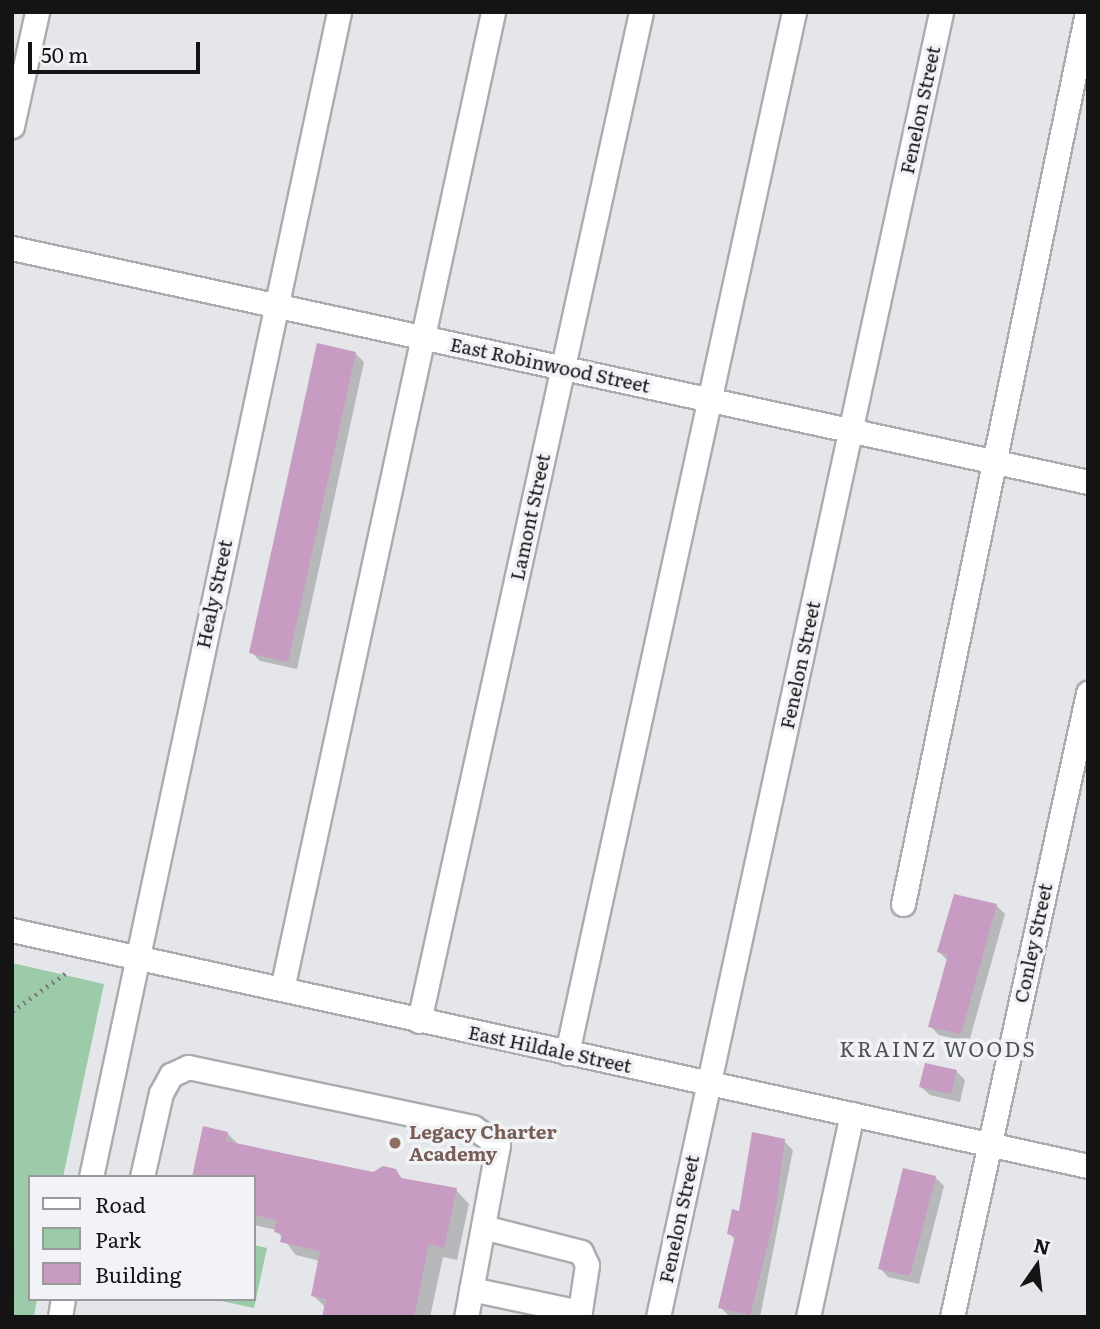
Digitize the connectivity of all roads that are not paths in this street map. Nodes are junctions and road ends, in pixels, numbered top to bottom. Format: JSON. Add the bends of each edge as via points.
{"nodes":[{"id":1,"x":37,"y":12,"type":"edge"},
{"id":2,"x":339,"y":12,"type":"edge"},
{"id":3,"x":493,"y":12,"type":"edge"},
{"id":4,"x":640,"y":12,"type":"edge"},
{"id":5,"x":794,"y":12,"type":"edge"},
{"id":6,"x":942,"y":12,"type":"edge"},
{"id":7,"x":1087,"y":12,"type":"edge"},
{"id":8,"x":12,"y":126,"type":"edge"},
{"id":9,"x":12,"y":248,"type":"edge"},
{"id":10,"x":275,"y":305,"type":"junction"},
{"id":11,"x":423,"y":337,"type":"junction"},
{"id":12,"x":563,"y":368,"type":"junction"},
{"id":13,"x":710,"y":400,"type":"junction"},
{"id":14,"x":850,"y":431,"type":"junction"},
{"id":15,"x":997,"y":462,"type":"junction"},
{"id":16,"x":1088,"y":482,"type":"edge"},
{"id":17,"x":1088,"y":693,"type":"edge"},
{"id":18,"x":903,"y":904,"type":"dead end"},
{"id":19,"x":12,"y":930,"type":"edge"},
{"id":20,"x":139,"y":956,"type":"junction"},
{"id":21,"x":282,"y":989,"type":"junction"},
{"id":22,"x":419,"y":1021,"type":"junction"},
{"id":23,"x":567,"y":1053,"type":"junction"},
{"id":24,"x":709,"y":1083,"type":"junction"},
{"id":25,"x":852,"y":1114,"type":"junction"},
{"id":26,"x":989,"y":1144,"type":"junction"},
{"id":27,"x":1088,"y":1166,"type":"edge"},
{"id":28,"x":91,"y":1175,"type":"edge"},
{"id":29,"x":142,"y":1175,"type":"edge"},
{"id":30,"x":483,"y":1227,"type":"junction"},
{"id":31,"x":471,"y":1289,"type":"junction"},
{"id":32,"x":579,"y":1314,"type":"edge"},
{"id":33,"x":466,"y":1317,"type":"edge"},
{"id":34,"x":658,"y":1317,"type":"edge"},
{"id":35,"x":808,"y":1317,"type":"edge"},
{"id":36,"x":952,"y":1317,"type":"edge"}],
"edges":[{"from":1,"to":8,"type":"street"},
{"from":2,"to":10,"type":"street","name":"Healy Street"},
{"from":3,"to":11,"type":"street"},
{"from":4,"to":12,"type":"street","name":"Lamont Street"},
{"from":5,"to":13,"type":"street"},
{"from":6,"to":14,"type":"street","name":"Fenelon Street"},
{"from":7,"to":15,"type":"street"},
{"from":9,"to":10,"type":"street","name":"East Robinwood Street"},
{"from":10,"to":11,"type":"street","name":"East Robinwood Street"},
{"from":10,"to":20,"type":"street","name":"Healy Street"},
{"from":11,"to":12,"type":"street","name":"East Robinwood Street"},
{"from":11,"to":21,"type":"street"},
{"from":12,"to":13,"type":"street","name":"East Robinwood Street"},
{"from":12,"to":22,"type":"street","name":"Lamont Street"},
{"from":13,"to":14,"type":"street","name":"East Robinwood Street"},
{"from":13,"to":23,"type":"street"},
{"from":14,"to":15,"type":"street","name":"East Robinwood Street"},
{"from":14,"to":24,"type":"street","name":"Fenelon Street"},
{"from":15,"to":16,"type":"street","name":"East Robinwood Street"},
{"from":15,"to":18,"type":"street"},
{"from":17,"to":26,"type":"street","name":"Conley Street"},
{"from":19,"to":20,"type":"street","name":"East Hildale Street"},
{"from":20,"to":21,"type":"street","name":"East Hildale Street"},
{"from":20,"to":28,"type":"street","name":"Healy Street"},
{"from":21,"to":22,"type":"street","name":"East Hildale Street"},
{"from":22,"to":23,"type":"street","name":"East Hildale Street"},
{"from":23,"to":24,"type":"street","name":"East Hildale Street"},
{"from":24,"to":25,"type":"street","name":"East Hildale Street"},
{"from":24,"to":34,"type":"street","name":"Fenelon Street"},
{"from":25,"to":26,"type":"street","name":"East Hildale Street"},
{"from":25,"to":35,"type":"street"},
{"from":26,"to":27,"type":"street","name":"East Hildale Street"},
{"from":26,"to":36,"type":"street","name":"Conley Street"},
{"from":29,"to":30,"type":"street","via":[[161,1094],[171,1075],[188,1067],[473,1127],[498,1145]]},
{"from":30,"to":31,"type":"street"},
{"from":30,"to":32,"type":"street","via":[[581,1252],[587,1265]]},
{"from":31,"to":32,"type":"street"},
{"from":31,"to":33,"type":"street"}]}
